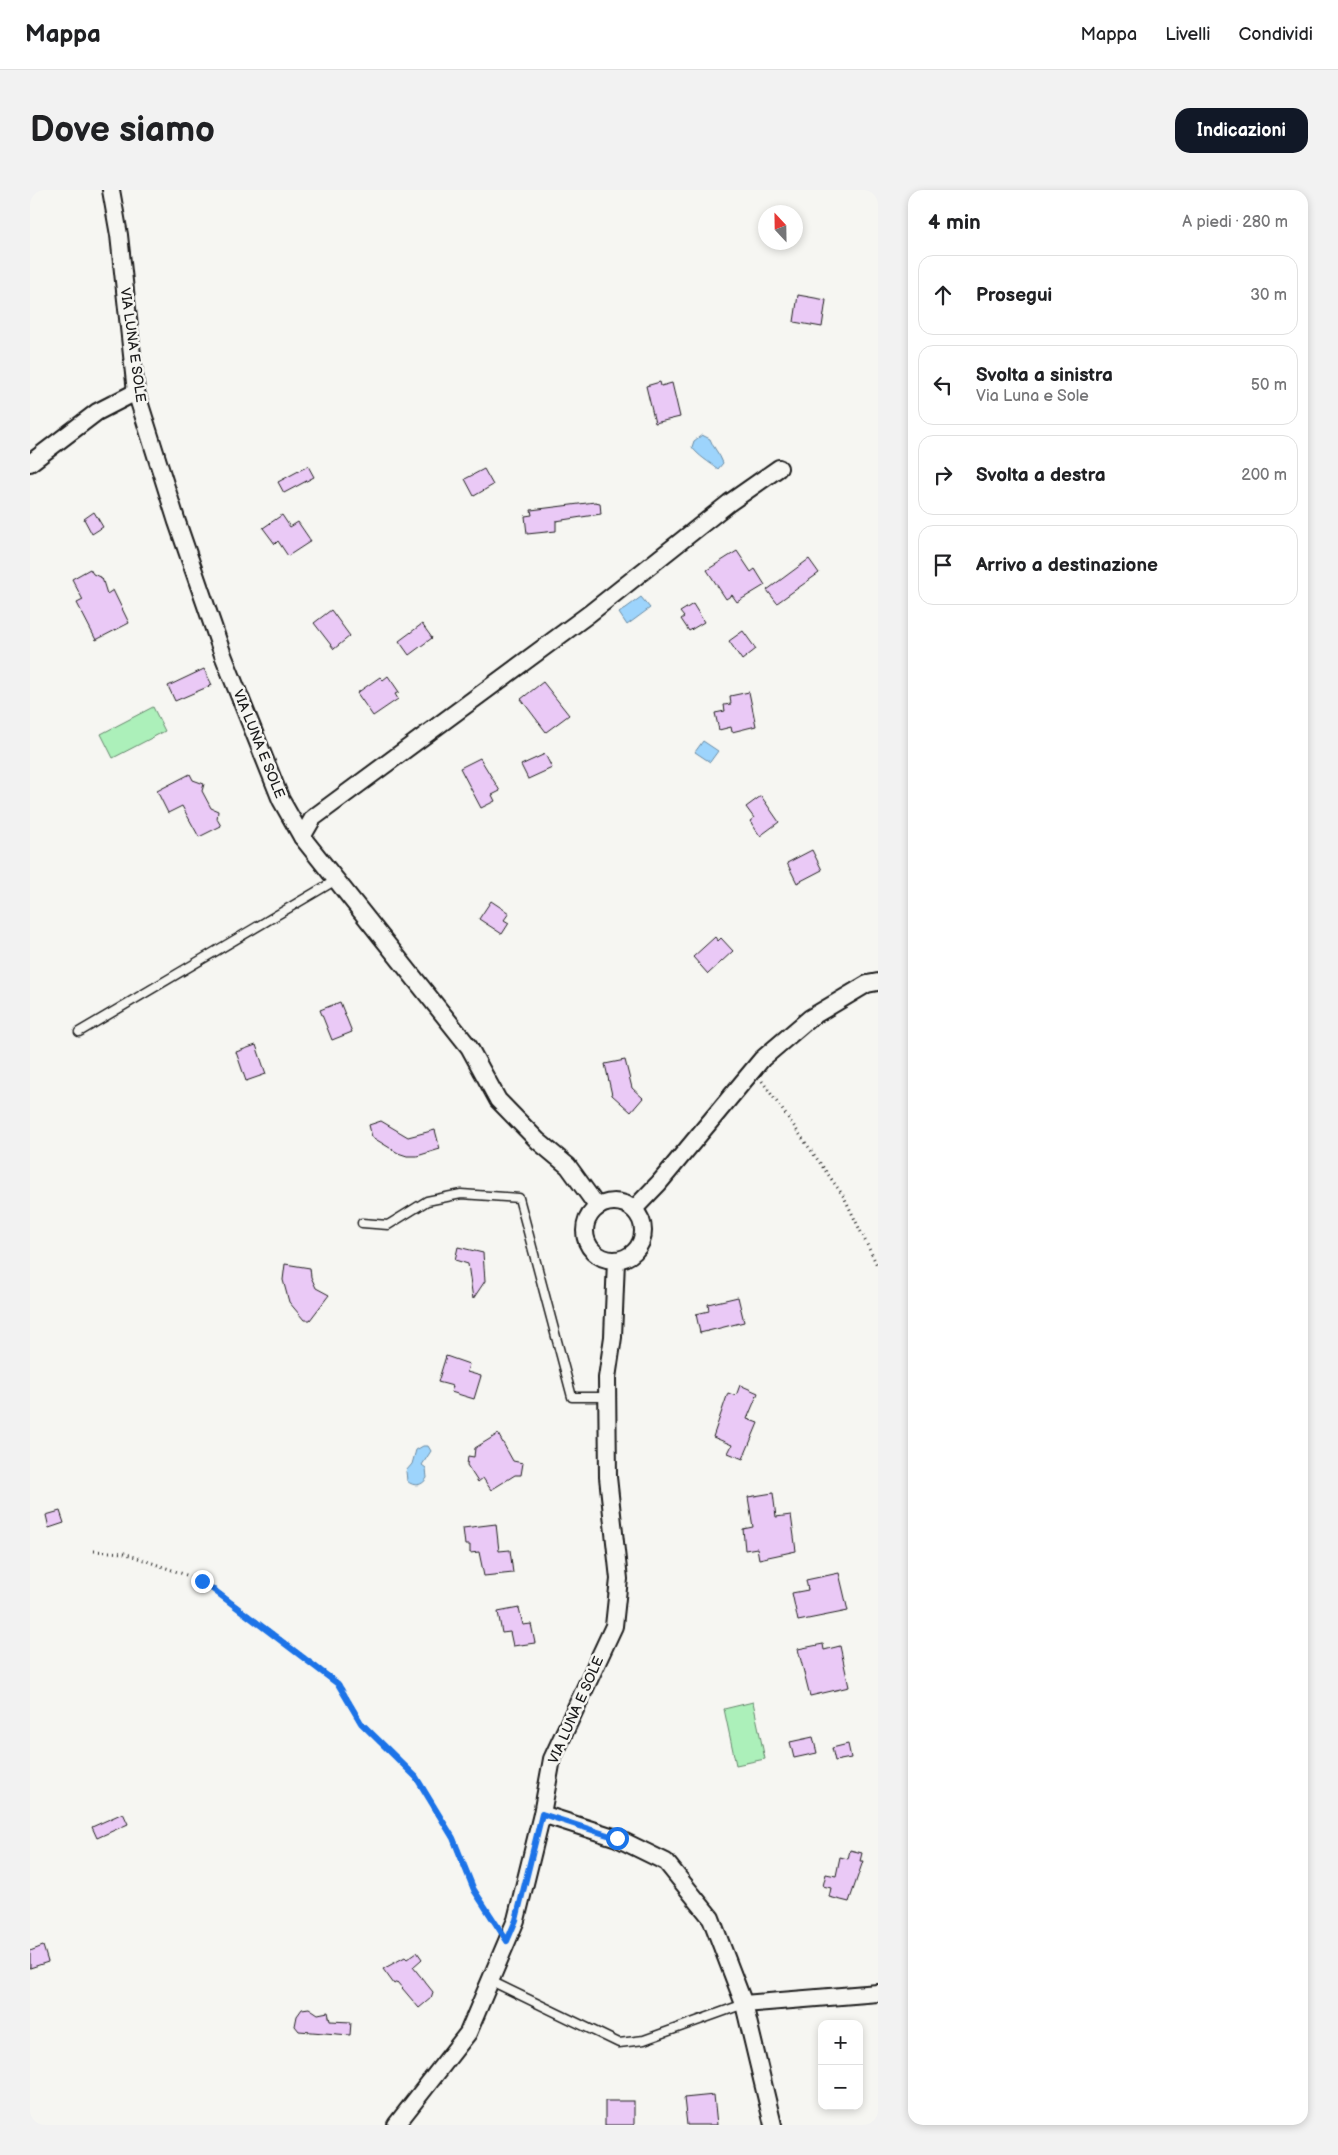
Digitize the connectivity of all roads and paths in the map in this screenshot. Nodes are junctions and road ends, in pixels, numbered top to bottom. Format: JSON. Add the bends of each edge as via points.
{"nodes":[{"id":1,"x":111,"y":190,"type":"edge"},
{"id":2,"x":136,"y":392,"type":"junction"},
{"id":3,"x":30,"y":463,"type":"edge"},
{"id":4,"x":779,"y":468,"type":"dead end"},
{"id":5,"x":302,"y":837,"type":"junction"},
{"id":6,"x":336,"y":880,"type":"junction"},
{"id":7,"x":878,"y":982,"type":"edge"},
{"id":8,"x":79,"y":1032,"type":"dead end"},
{"id":9,"x":754,"y":1068,"type":"junction"},
{"id":10,"x":597,"y":1206,"type":"junction"},
{"id":11,"x":634,"y":1209,"type":"junction"},
{"id":12,"x":362,"y":1223,"type":"dead end"},
{"id":13,"x":616,"y":1260,"type":"junction"},
{"id":14,"x":878,"y":1267,"type":"edge"},
{"id":15,"x":608,"y":1397,"type":"junction"},
{"id":16,"x":94,"y":1551,"type":"dead end"},
{"id":17,"x":542,"y":1814,"type":"junction"},
{"id":18,"x":507,"y":1941,"type":"junction"},
{"id":19,"x":491,"y":1980,"type":"junction"},
{"id":20,"x":878,"y":1993,"type":"edge"},
{"id":21,"x":744,"y":2004,"type":"junction"},
{"id":22,"x":396,"y":2125,"type":"edge"},
{"id":23,"x":773,"y":2125,"type":"edge"}],
"edges":[{"from":1,"to":2,"type":"street","name":"VIA LUNA E SOLE"},
{"from":2,"to":3,"type":"street","via":[[96,412]]},
{"from":2,"to":5,"type":"street","name":"VIA LUNA E SOLE","via":[[223,655],[281,800]]},
{"from":4,"to":5,"type":"street","via":[[729,503],[590,614],[313,818]]},
{"from":5,"to":6,"type":"street","name":"VIA LUNA E SOLE"},
{"from":6,"to":8,"type":"lane"},
{"from":6,"to":10,"type":"street","name":"VIA LUNA E SOLE","via":[[469,1047],[498,1100],[568,1166]]},
{"from":7,"to":9,"type":"street","via":[[867,984],[810,1018]]},
{"from":9,"to":11,"type":"street"},
{"from":9,"to":14,"type":"path","via":[[844,1196]]},
{"from":10,"to":11,"type":"street","via":[[616,1201]]},
{"from":10,"to":13,"type":"street","via":[[585,1222],[586,1241],[598,1256]]},
{"from":11,"to":13,"type":"street","via":[[640,1217],[643,1236],[634,1253]]},
{"from":12,"to":15,"type":"lane","via":[[388,1225],[426,1201],[462,1194],[520,1198],[572,1397]]},
{"from":13,"to":15,"type":"street","name":"VIA LUNA E SOLE"},
{"from":15,"to":17,"type":"street","name":"VIA LUNA E SOLE","via":[[608,1477],[619,1579],[614,1626],[552,1758]]},
{"from":16,"to":18,"type":"path","via":[[124,1553],[202,1581],[338,1684],[361,1723],[416,1777],[453,1838],[474,1890]]},
{"from":17,"to":18,"type":"street","name":"VIA LUNA E SOLE","via":[[516,1920]]},
{"from":17,"to":21,"type":"street","via":[[617,1838],[666,1862],[711,1918]]},
{"from":18,"to":19,"type":"street","name":"VIA LUNA E SOLE"},
{"from":19,"to":21,"type":"lane","via":[[619,2043],[644,2040]]},
{"from":19,"to":22,"type":"street","name":"VIA LUNA E SOLE","via":[[468,2033]]},
{"from":20,"to":21,"type":"street"},
{"from":21,"to":23,"type":"street"}]}
